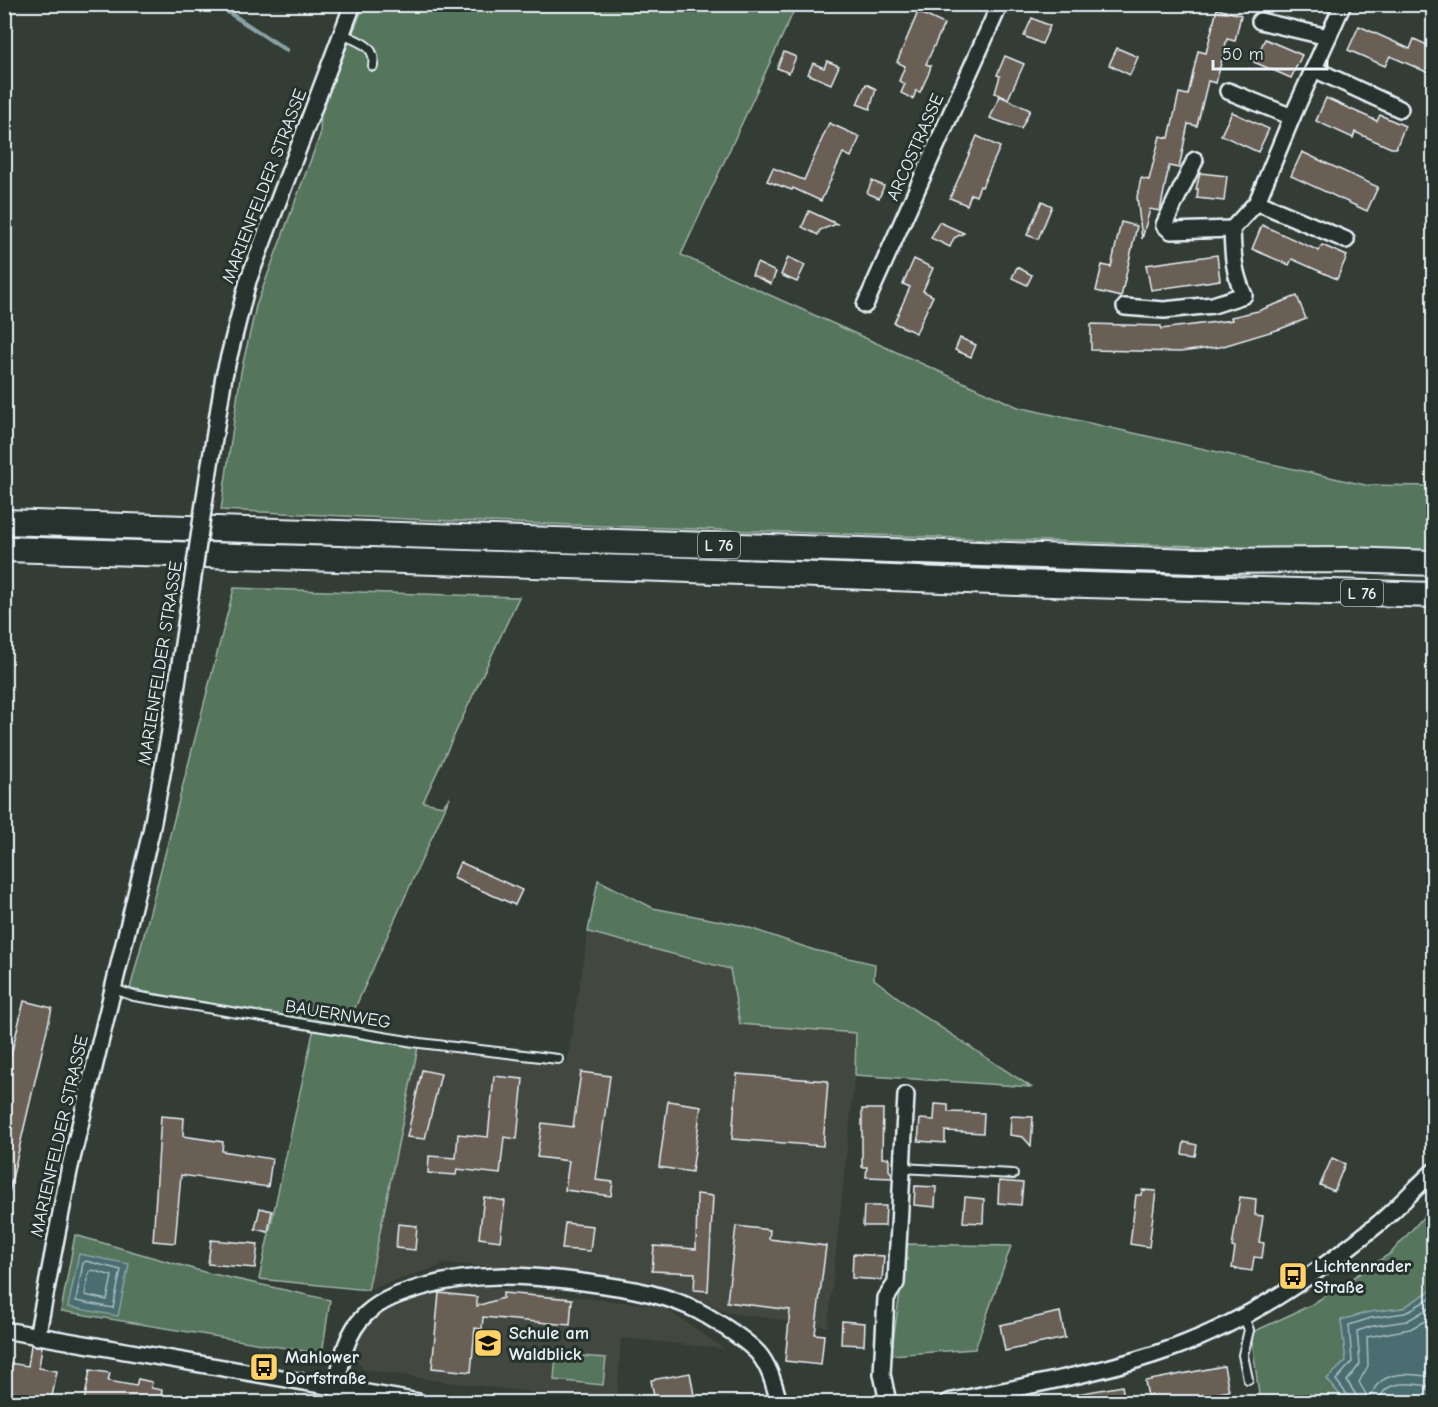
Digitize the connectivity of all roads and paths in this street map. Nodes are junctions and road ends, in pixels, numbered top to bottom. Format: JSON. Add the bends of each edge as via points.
{"nodes":[{"id":1,"x":352,"y":4,"type":"edge"},
{"id":2,"x":1000,"y":4,"type":"edge"},
{"id":3,"x":1343,"y":4,"type":"edge"},
{"id":4,"x":1260,"y":21,"type":"dead end"},
{"id":5,"x":343,"y":34,"type":"junction"},
{"id":6,"x":1328,"y":37,"type":"junction"},
{"id":7,"x":373,"y":66,"type":"dead end"},
{"id":8,"x":1314,"y":69,"type":"junction"},
{"id":9,"x":1228,"y":91,"type":"dead end"},
{"id":10,"x":1400,"y":109,"type":"dead end"},
{"id":11,"x":1292,"y":117,"type":"junction"},
{"id":12,"x":1195,"y":160,"type":"dead end"},
{"id":13,"x":1257,"y":202,"type":"junction"},
{"id":14,"x":1232,"y":228,"type":"junction"},
{"id":15,"x":1346,"y":240,"type":"dead end"},
{"id":16,"x":865,"y":305,"type":"dead end"},
{"id":17,"x":1125,"y":307,"type":"dead end"},
{"id":18,"x":4,"y":522,"type":"edge"},
{"id":19,"x":4,"y":549,"type":"edge"},
{"id":20,"x":1434,"y":563,"type":"edge"},
{"id":21,"x":1434,"y":595,"type":"edge"},
{"id":22,"x":114,"y":989,"type":"junction"},
{"id":23,"x":558,"y":1059,"type":"dead end"},
{"id":24,"x":906,"y":1095,"type":"dead end"},
{"id":25,"x":901,"y":1168,"type":"junction"},
{"id":26,"x":1434,"y":1171,"type":"edge"},
{"id":27,"x":1013,"y":1174,"type":"dead end"},
{"id":28,"x":1244,"y":1317,"type":"junction"},
{"id":29,"x":4,"y":1330,"type":"edge"},
{"id":30,"x":37,"y":1337,"type":"junction"},
{"id":31,"x":1248,"y":1379,"type":"dead end"},
{"id":32,"x":336,"y":1389,"type":"junction"},
{"id":33,"x":419,"y":1402,"type":"edge"},
{"id":34,"x":779,"y":1402,"type":"edge"},
{"id":35,"x":888,"y":1402,"type":"edge"},
{"id":36,"x":948,"y":1402,"type":"edge"}],
"edges":[{"from":1,"to":5,"type":"street","name":"MARIENFELDER STRASSE"},
{"from":2,"to":16,"type":"street","name":"ARCOSTRASSE"},
{"from":3,"to":6,"type":"street"},
{"from":4,"to":6,"type":"street"},
{"from":5,"to":7,"type":"lane","via":[[370,48],[375,56]]},
{"from":5,"to":22,"type":"street","name":"MARIENFELDER STRASSE","bridge":true,"via":[[269,222],[243,298],[224,376],[158,801]]},
{"from":6,"to":8,"type":"street"},
{"from":8,"to":10,"type":"street"},
{"from":8,"to":11,"type":"street"},
{"from":9,"to":11,"type":"street"},
{"from":11,"to":13,"type":"street"},
{"from":12,"to":14,"type":"street","via":[[1164,225],[1171,231]]},
{"from":13,"to":14,"type":"street"},
{"from":13,"to":15,"type":"street"},
{"from":14,"to":17,"type":"street","via":[[1233,264],[1244,294],[1213,305],[1164,310]]},
{"from":18,"to":20,"type":"main road","number":"L 76","via":[[1195,561]]},
{"from":19,"to":21,"type":"main road","number":"L 76"},
{"from":22,"to":23,"type":"lane","name":"BAUERNWEG","via":[[134,996],[420,1043]]},
{"from":22,"to":30,"type":"street","name":"MARIENFELDER STRASSE","via":[[69,1170]]},
{"from":24,"to":25,"type":"street"},
{"from":25,"to":27,"type":"lane"},
{"from":25,"to":35,"type":"street","via":[[896,1283],[886,1298],[882,1374]]},
{"from":26,"to":28,"type":"street","via":[[1328,1263]]},
{"from":28,"to":31,"type":"lane","via":[[1249,1330],[1244,1355]]},
{"from":28,"to":36,"type":"street","via":[[1137,1360]]},
{"from":29,"to":30,"type":"street"},
{"from":30,"to":32,"type":"street"},
{"from":32,"to":33,"type":"street"},
{"from":32,"to":34,"type":"street","via":[[342,1357],[358,1321],[385,1300],[455,1279],[510,1275],[628,1288],[689,1307],[712,1318],[757,1353],[771,1374]]}]}
